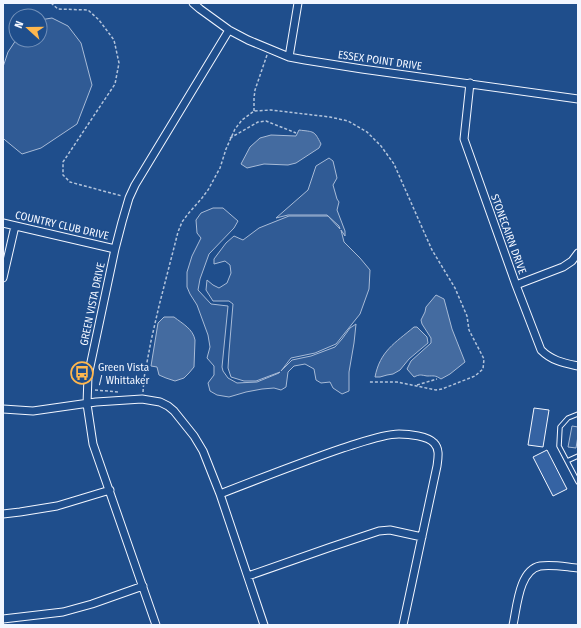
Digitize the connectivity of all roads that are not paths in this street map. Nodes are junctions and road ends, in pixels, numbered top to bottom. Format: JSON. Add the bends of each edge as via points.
{"nodes":[{"id":1,"x":194,"y":3,"type":"edge"},
{"id":2,"x":298,"y":3,"type":"edge"},
{"id":3,"x":229,"y":30,"type":"junction"},
{"id":4,"x":289,"y":56,"type":"junction"},
{"id":5,"x":470,"y":83,"type":"junction"},
{"id":6,"x":578,"y":98,"type":"edge"},
{"id":7,"x":3,"y":223,"type":"edge"},
{"id":8,"x":15,"y":226,"type":"junction"},
{"id":9,"x":115,"y":249,"type":"junction"},
{"id":10,"x":578,"y":253,"type":"edge"},
{"id":11,"x":3,"y":278,"type":"edge"},
{"id":12,"x":516,"y":285,"type":"junction"},
{"id":13,"x":578,"y":366,"type":"edge"},
{"id":14,"x":87,"y":404,"type":"junction"},
{"id":15,"x":3,"y":409,"type":"edge"},
{"id":16,"x":578,"y":414,"type":"edge"},
{"id":17,"x":578,"y":456,"type":"edge"},
{"id":18,"x":567,"y":461,"type":"junction"},
{"id":19,"x":578,"y":482,"type":"edge"},
{"id":20,"x":110,"y":490,"type":"junction"},
{"id":21,"x":220,"y":494,"type":"junction"},
{"id":22,"x":3,"y":514,"type":"edge"},
{"id":23,"x":422,"y":537,"type":"junction"},
{"id":24,"x":578,"y":568,"type":"edge"},
{"id":25,"x":248,"y":576,"type":"junction"},
{"id":26,"x":143,"y":586,"type":"junction"},
{"id":27,"x":3,"y":619,"type":"edge"},
{"id":28,"x":156,"y":625,"type":"edge"},
{"id":29,"x":264,"y":625,"type":"edge"},
{"id":30,"x":403,"y":625,"type":"edge"},
{"id":31,"x":513,"y":625,"type":"edge"}],
"edges":[{"from":1,"to":3,"type":"street","name":"ESSEX POINT DRIVE"},
{"from":2,"to":4,"type":"street"},
{"from":3,"to":4,"type":"street","name":"ESSEX POINT DRIVE"},
{"from":3,"to":9,"type":"street","name":"GREEN VISTA DRIVE","via":[[139,178],[129,198]]},
{"from":4,"to":5,"type":"street","name":"ESSEX POINT DRIVE","via":[[355,68]]},
{"from":5,"to":6,"type":"street","name":"ESSEX POINT DRIVE"},
{"from":5,"to":12,"type":"street","name":"STONECAIRN DRIVE","via":[[464,139]]},
{"from":7,"to":8,"type":"street","name":"COUNTRY CLUB DRIVE"},
{"from":8,"to":9,"type":"street","name":"COUNTRY CLUB DRIVE"},
{"from":8,"to":11,"type":"street"},
{"from":9,"to":14,"type":"street","name":"GREEN VISTA DRIVE","via":[[88,376]]},
{"from":10,"to":12,"type":"street","via":[[572,262],[563,267]]},
{"from":12,"to":13,"type":"street","name":"STONECAIRN DRIVE","via":[[541,350],[561,363]]},
{"from":14,"to":15,"type":"street","via":[[33,411]]},
{"from":14,"to":20,"type":"street","name":"GREEN VISTA DRIVE","via":[[93,444]]},
{"from":14,"to":21,"type":"street","via":[[142,399],[168,406],[194,436],[203,451]]},
{"from":16,"to":18,"type":"lane","via":[[568,418],[560,427],[559,446]]},
{"from":17,"to":18,"type":"lane"},
{"from":18,"to":19,"type":"lane"},
{"from":20,"to":22,"type":"street","via":[[57,506]]},
{"from":20,"to":26,"type":"street","name":"GREEN VISTA DRIVE"},
{"from":21,"to":23,"type":"street","via":[[366,441],[399,434],[420,436],[434,442],[439,453]]},
{"from":21,"to":25,"type":"street"},
{"from":23,"to":25,"type":"street","via":[[390,530],[379,531]]},
{"from":23,"to":30,"type":"street"},
{"from":24,"to":31,"type":"street","via":[[549,565],[534,568],[528,573],[520,590]]},
{"from":25,"to":29,"type":"street"},
{"from":26,"to":27,"type":"street","via":[[63,612]]},
{"from":26,"to":28,"type":"street","name":"GREEN VISTA DRIVE"}]}
